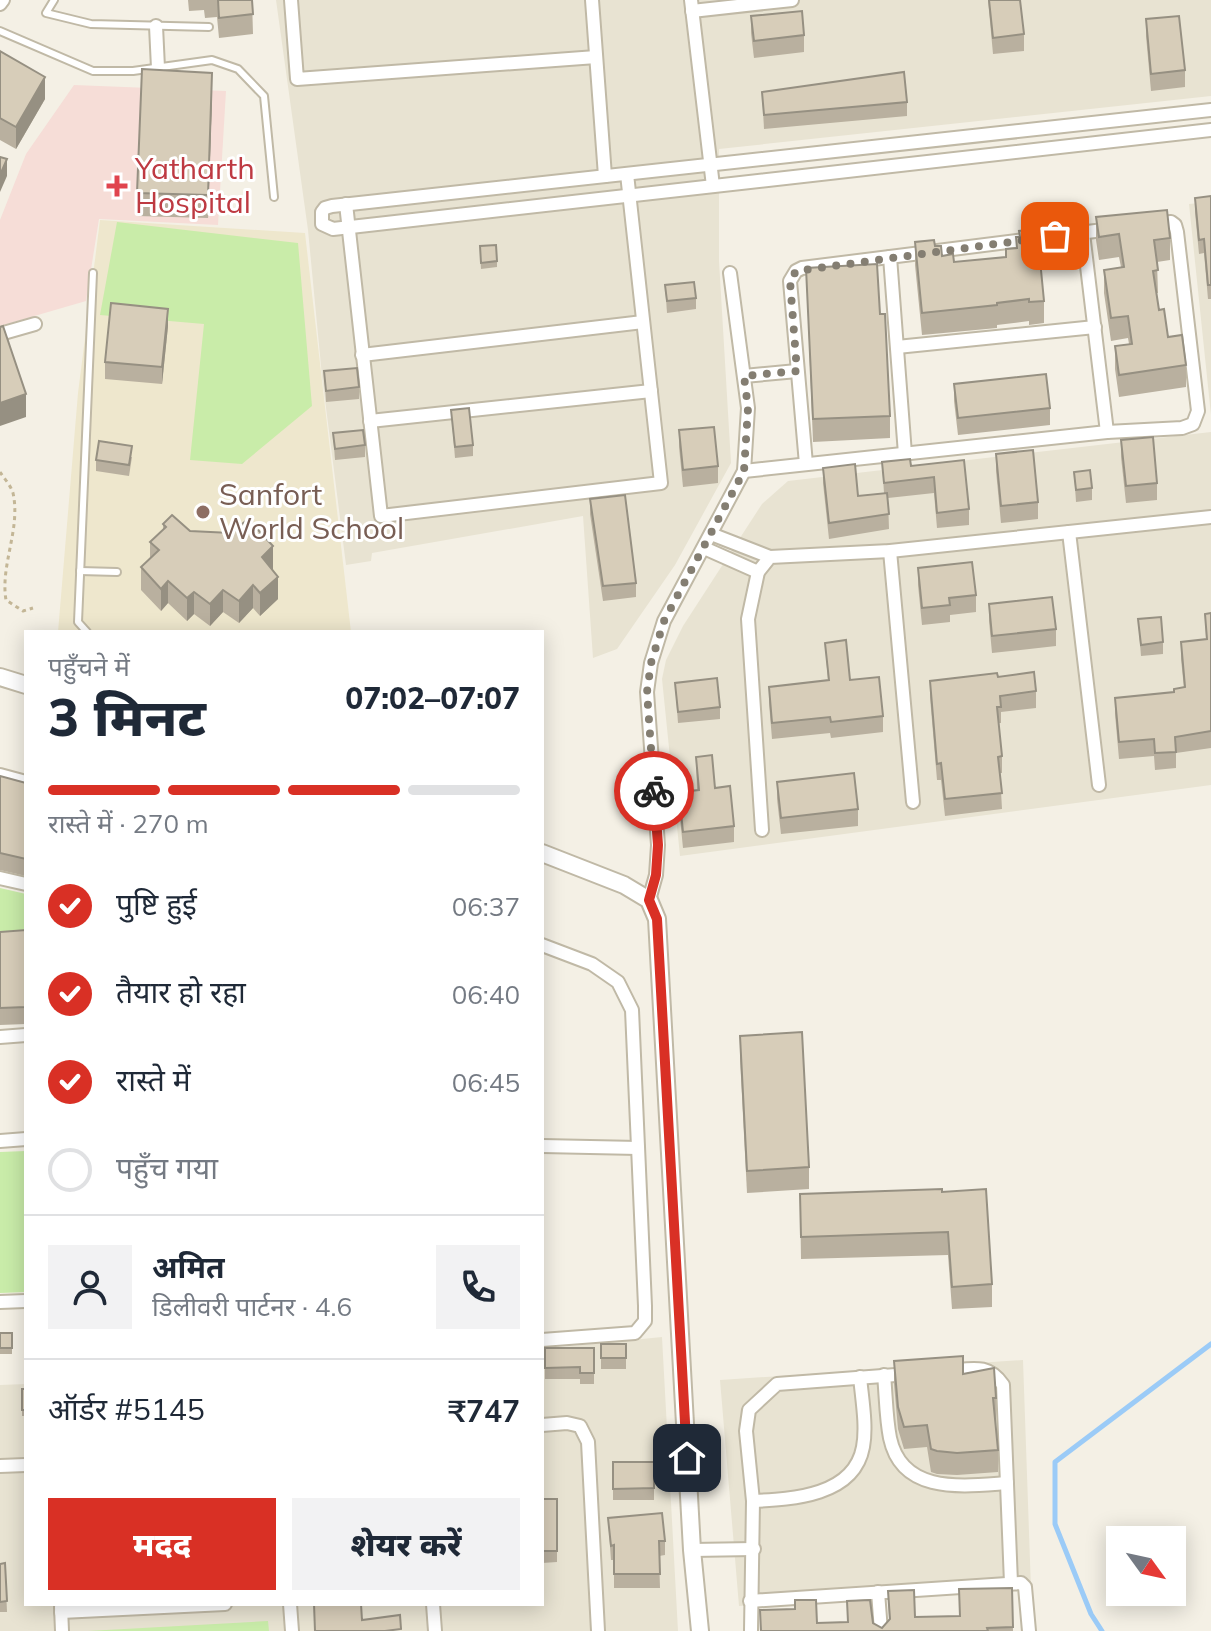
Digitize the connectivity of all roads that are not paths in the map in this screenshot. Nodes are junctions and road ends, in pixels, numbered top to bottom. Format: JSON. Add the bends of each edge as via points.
{"nodes":[{"id":1,"x":54,"y":0,"type":"edge"},
{"id":2,"x":291,"y":0,"type":"edge"},
{"id":3,"x":592,"y":0,"type":"edge"},
{"id":4,"x":792,"y":0,"type":"edge"},
{"id":5,"x":691,"y":5,"type":"edge"},
{"id":6,"x":156,"y":26,"type":"junction"},
{"id":7,"x":209,"y":27,"type":"dead end"},
{"id":8,"x":0,"y":31,"type":"edge"},
{"id":9,"x":596,"y":57,"type":"junction"},
{"id":10,"x":158,"y":68,"type":"junction"},
{"id":11,"x":1211,"y":110,"type":"edge"},
{"id":12,"x":1211,"y":130,"type":"edge"},
{"id":13,"x":711,"y":165,"type":"junction"},
{"id":14,"x":627,"y":174,"type":"junction"},
{"id":15,"x":605,"y":176,"type":"junction"},
{"id":16,"x":713,"y":186,"type":"junction"},
{"id":17,"x":628,"y":195,"type":"junction"},
{"id":18,"x":274,"y":197,"type":"dead end"},
{"id":19,"x":346,"y":204,"type":"junction"},
{"id":20,"x":348,"y":226,"type":"junction"},
{"id":21,"x":1083,"y":233,"type":"junction"},
{"id":22,"x":890,"y":257,"type":"junction"},
{"id":23,"x":93,"y":273,"type":"dead end"},
{"id":24,"x":730,"y":273,"type":"dead end"},
{"id":25,"x":643,"y":322,"type":"junction"},
{"id":26,"x":35,"y":324,"type":"dead end"},
{"id":27,"x":1095,"y":327,"type":"junction"},
{"id":28,"x":0,"y":334,"type":"edge"},
{"id":29,"x":897,"y":347,"type":"junction"},
{"id":30,"x":362,"y":355,"type":"junction"},
{"id":31,"x":797,"y":371,"type":"junction"},
{"id":32,"x":744,"y":376,"type":"junction"},
{"id":33,"x":651,"y":391,"type":"junction"},
{"id":34,"x":370,"y":421,"type":"junction"},
{"id":35,"x":1107,"y":432,"type":"junction"},
{"id":36,"x":905,"y":454,"type":"junction"},
{"id":37,"x":806,"y":464,"type":"junction"},
{"id":38,"x":744,"y":471,"type":"junction"},
{"id":39,"x":1211,"y":517,"type":"edge"},
{"id":40,"x":1069,"y":532,"type":"junction"},
{"id":41,"x":711,"y":534,"type":"junction"},
{"id":42,"x":704,"y":548,"type":"junction"},
{"id":43,"x":890,"y":551,"type":"junction"},
{"id":44,"x":770,"y":557,"type":"junction"},
{"id":45,"x":80,"y":571,"type":"junction"},
{"id":46,"x":117,"y":572,"type":"dead end"},
{"id":47,"x":758,"y":572,"type":"junction"},
{"id":48,"x":85,"y":630,"type":"edge"},
{"id":49,"x":0,"y":677,"type":"edge"},
{"id":50,"x":24,"y":684,"type":"edge"},
{"id":51,"x":0,"y":775,"type":"edge"},
{"id":52,"x":24,"y":781,"type":"edge"},
{"id":53,"x":1099,"y":785,"type":"dead end"},
{"id":54,"x":913,"y":802,"type":"dead end"},
{"id":55,"x":762,"y":830,"type":"dead end"},
{"id":56,"x":544,"y":854,"type":"edge"},
{"id":57,"x":0,"y":878,"type":"edge"},
{"id":58,"x":24,"y":884,"type":"edge"},
{"id":59,"x":649,"y":900,"type":"junction"},
{"id":60,"x":544,"y":946,"type":"edge"},
{"id":61,"x":24,"y":1035,"type":"edge"},
{"id":62,"x":0,"y":1037,"type":"edge"},
{"id":63,"x":24,"y":1139,"type":"edge"},
{"id":64,"x":0,"y":1141,"type":"edge"},
{"id":65,"x":544,"y":1146,"type":"edge"},
{"id":66,"x":638,"y":1148,"type":"junction"},
{"id":67,"x":24,"y":1301,"type":"edge"},
{"id":68,"x":0,"y":1302,"type":"edge"},
{"id":69,"x":544,"y":1340,"type":"edge"},
{"id":70,"x":932,"y":1372,"type":"edge"},
{"id":71,"x":916,"y":1373,"type":"edge"},
{"id":72,"x":884,"y":1375,"type":"junction"},
{"id":73,"x":860,"y":1377,"type":"junction"},
{"id":74,"x":544,"y":1425,"type":"edge"},
{"id":75,"x":24,"y":1465,"type":"edge"},
{"id":76,"x":0,"y":1466,"type":"edge"},
{"id":77,"x":1007,"y":1483,"type":"junction"},
{"id":78,"x":753,"y":1501,"type":"junction"},
{"id":79,"x":754,"y":1549,"type":"junction"},
{"id":80,"x":692,"y":1550,"type":"junction"},
{"id":81,"x":1011,"y":1583,"type":"junction"},
{"id":82,"x":878,"y":1592,"type":"junction"},
{"id":83,"x":750,"y":1601,"type":"junction"},
{"id":84,"x":143,"y":1606,"type":"edge"},
{"id":85,"x":290,"y":1606,"type":"edge"},
{"id":86,"x":433,"y":1606,"type":"edge"},
{"id":87,"x":61,"y":1608,"type":"edge"},
{"id":88,"x":62,"y":1631,"type":"edge"},
{"id":89,"x":292,"y":1631,"type":"edge"},
{"id":90,"x":435,"y":1631,"type":"edge"},
{"id":91,"x":598,"y":1631,"type":"edge"},
{"id":92,"x":700,"y":1631,"type":"edge"},
{"id":93,"x":751,"y":1631,"type":"edge"},
{"id":94,"x":881,"y":1631,"type":"edge"},
{"id":95,"x":1029,"y":1631,"type":"edge"}],
"edges":[{"from":1,"to":6,"type":"lane","via":[[46,13],[91,24]]},
{"from":2,"to":9,"type":"street","via":[[297,79]]},
{"from":3,"to":9,"type":"street"},
{"from":4,"to":5,"type":"street"},
{"from":5,"to":13,"type":"street"},
{"from":6,"to":7,"type":"lane"},
{"from":6,"to":10,"type":"street"},
{"from":8,"to":10,"type":"lane","via":[[93,71]]},
{"from":9,"to":15,"type":"street"},
{"from":10,"to":18,"type":"lane","via":[[212,60],[238,69],[264,96]]},
{"from":11,"to":13,"type":"street"},
{"from":12,"to":16,"type":"street"},
{"from":13,"to":14,"type":"street"},
{"from":13,"to":16,"type":"street"},
{"from":14,"to":15,"type":"street"},
{"from":14,"to":17,"type":"street"},
{"from":15,"to":19,"type":"street"},
{"from":16,"to":17,"type":"street"},
{"from":17,"to":20,"type":"street"},
{"from":17,"to":25,"type":"street"},
{"from":19,"to":20,"type":"street"},
{"from":19,"to":20,"type":"street","via":[[325,208],[322,224],[333,229]]},
{"from":20,"to":30,"type":"street"},
{"from":21,"to":22,"type":"street"},
{"from":21,"to":27,"type":"street"},
{"from":21,"to":35,"type":"street","via":[[1175,225],[1198,411],[1193,424],[1182,428]]},
{"from":22,"to":29,"type":"street"},
{"from":22,"to":31,"type":"street","via":[[796,271],[790,281]]},
{"from":23,"to":45,"type":"lane"},
{"from":24,"to":32,"type":"street"},
{"from":25,"to":30,"type":"street"},
{"from":25,"to":33,"type":"street"},
{"from":26,"to":28,"type":"street"},
{"from":27,"to":29,"type":"street"},
{"from":27,"to":35,"type":"street"},
{"from":29,"to":36,"type":"street"},
{"from":30,"to":34,"type":"street"},
{"from":31,"to":32,"type":"street"},
{"from":31,"to":37,"type":"street"},
{"from":32,"to":38,"type":"street"},
{"from":33,"to":34,"type":"street"},
{"from":33,"to":34,"type":"street","via":[[661,483],[381,516]]},
{"from":35,"to":36,"type":"street"},
{"from":36,"to":37,"type":"street"},
{"from":37,"to":38,"type":"street"},
{"from":38,"to":41,"type":"street"},
{"from":39,"to":40,"type":"street"},
{"from":40,"to":43,"type":"street"},
{"from":40,"to":53,"type":"street"},
{"from":41,"to":42,"type":"street"},
{"from":41,"to":44,"type":"street"},
{"from":42,"to":47,"type":"street"},
{"from":42,"to":59,"type":"street","via":[[664,621],[651,663],[647,692],[658,845]]},
{"from":43,"to":44,"type":"street"},
{"from":43,"to":54,"type":"street"},
{"from":44,"to":47,"type":"street"},
{"from":45,"to":46,"type":"lane"},
{"from":45,"to":48,"type":"lane","via":[[78,622]]},
{"from":47,"to":55,"type":"street","via":[[748,619]]},
{"from":49,"to":50,"type":"street"},
{"from":51,"to":52,"type":"street"},
{"from":56,"to":59,"type":"street"},
{"from":57,"to":58,"type":"street"},
{"from":59,"to":80,"type":"street","via":[[657,919]]},
{"from":60,"to":66,"type":"street","via":[[592,964],[618,982],[632,1010]]},
{"from":61,"to":62,"type":"street"},
{"from":63,"to":64,"type":"street"},
{"from":65,"to":66,"type":"street"},
{"from":66,"to":69,"type":"street","via":[[645,1321],[626,1336]]},
{"from":67,"to":68,"type":"street"},
{"from":70,"to":77,"type":"street","via":[[979,1368],[995,1373],[1003,1385]]},
{"from":71,"to":72,"type":"street"},
{"from":72,"to":73,"type":"street"},
{"from":72,"to":77,"type":"street","via":[[890,1439],[904,1465],[934,1484]]},
{"from":73,"to":78,"type":"street","via":[[864,1444],[851,1473],[807,1496]]},
{"from":73,"to":78,"type":"street","via":[[777,1384],[749,1410]]},
{"from":74,"to":91,"type":"street","via":[[580,1426],[588,1442]]},
{"from":75,"to":76,"type":"street"},
{"from":77,"to":81,"type":"street"},
{"from":78,"to":79,"type":"street"},
{"from":79,"to":80,"type":"street"},
{"from":79,"to":83,"type":"street"},
{"from":80,"to":92,"type":"street"},
{"from":81,"to":82,"type":"street"},
{"from":81,"to":95,"type":"street","via":[[1024,1584]]},
{"from":82,"to":83,"type":"street"},
{"from":82,"to":94,"type":"street"},
{"from":83,"to":93,"type":"street"},
{"from":84,"to":87,"type":"street"},
{"from":85,"to":89,"type":"street"},
{"from":86,"to":90,"type":"street"},
{"from":87,"to":88,"type":"street"}]}
